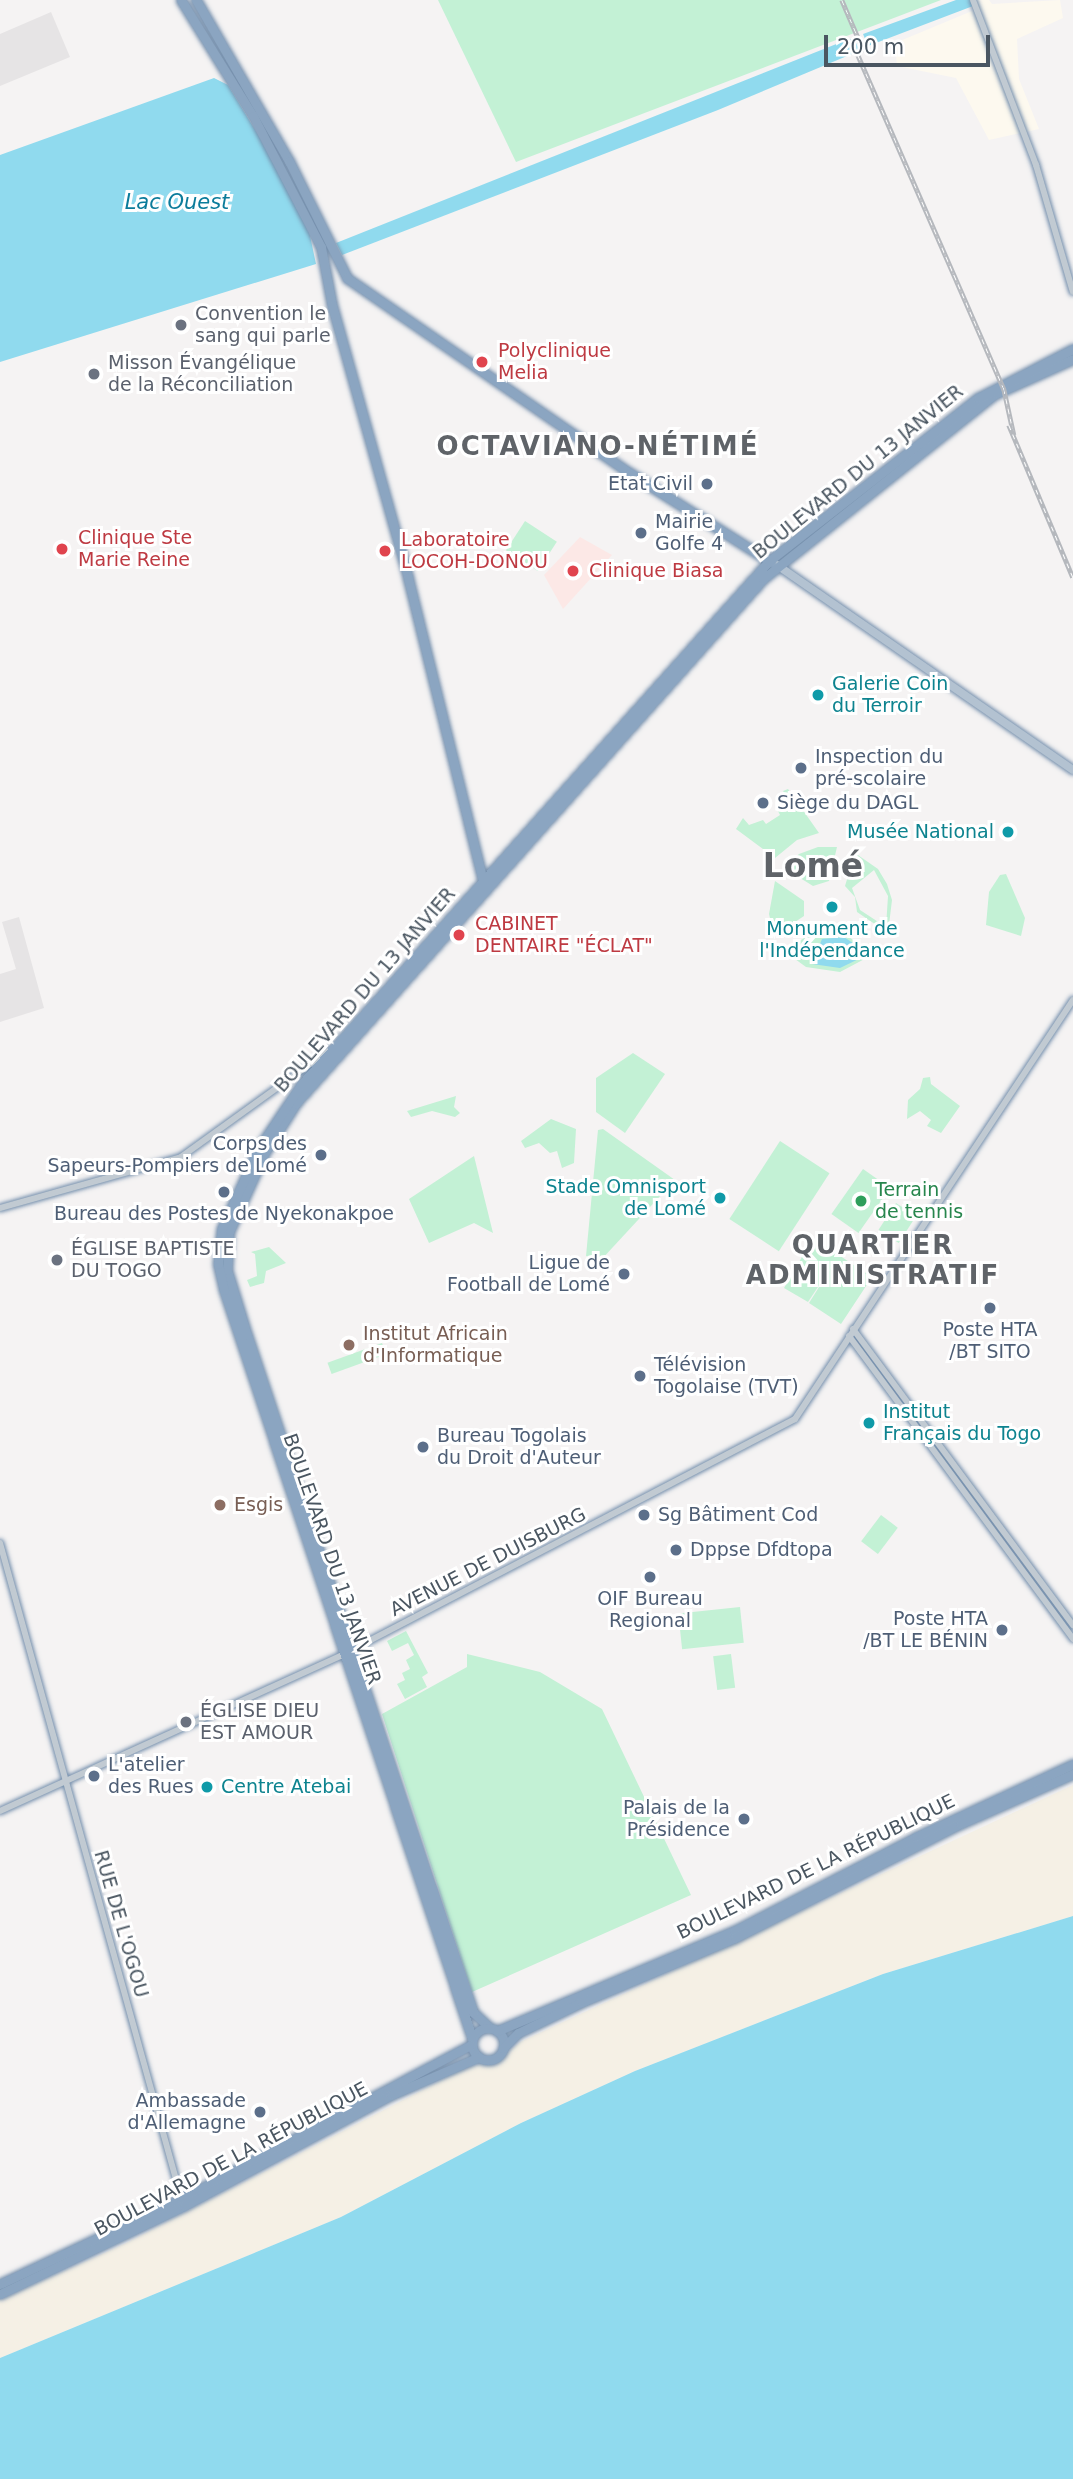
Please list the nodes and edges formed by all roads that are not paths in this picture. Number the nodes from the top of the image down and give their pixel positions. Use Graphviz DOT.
graph roads {
  1 [pos="181,0"];
  2 [pos="196,0"];
  3 [pos="974,0"];
  4 [pos="313,216"];
  5 [pos="325,245"];
  6 [pos="1073,292"];
  7 [pos="1073,349"];
  8 [pos="1073,359"];
  9 [pos="773,563"];
  10 [pos="1073,770"];
  11 [pos="484,886"];
  12 [pos="1073,1000"];
  13 [pos="332,1048"];
  14 [pos="0,1208"];
  15 [pos="851,1333"];
  16 [pos="949,1462"];
  17 [pos="0,1543"];
  18 [pos="1073,1625"];
  19 [pos="1073,1639"];
  20 [pos="349,1651"];
  21 [pos="1073,1764"];
  22 [pos="1073,1774"];
  23 [pos="66,1781"];
  24 [pos="0,1811"];
  25 [pos="493,2029"];
  26 [pos="472,2042"];
  27 [pos="503,2048"];
  28 [pos="479,2057"];
  29 [pos="183,2202"];
  30 [pos="0,2284"];
  31 [pos="0,2294"];
  1 -- 4 [label="highway"];
  2 -- 4 [label="highway"];
  3 -- 6 [label="street"];
  4 -- 5 [label="highway"];
  5 -- 9 [label="highway"];
  5 -- 11 [label="highway"];
  7 -- 9 [label="highway, BOULEVARD DU 13 JANVIER"];
  8 -- 9 [label="highway, BOULEVARD DU 13 JANVIER"];
  9 -- 10 [label="main road"];
  9 -- 11 [label="highway, BOULEVARD DU 13 JANVIER"];
  11 -- 13 [label="highway, BOULEVARD DU 13 JANVIER"];
  11 -- 20 [label="highway, BOULEVARD DU 13 JANVIER"];
  12 -- 15 [label="street"];
  13 -- 14 [label="street"];
  13 -- 20 [label="highway, BOULEVARD DU 13 JANVIER"];
  15 -- 16 [label="street"];
  15 -- 20 [label="street, AVENUE DE DUISBURG"];
  16 -- 18 [label="street"];
  16 -- 19 [label="street"];
  17 -- 23 [label="street, RUE DE L'OGOU"];
  20 -- 23 [label="street, AVENUE DE DUISBURG"];
  20 -- 25 [label="highway, BOULEVARD DU 13 JANVIER"];
  20 -- 26 [label="highway, BOULEVARD DU 13 JANVIER"];
  21 -- 25 [label="highway, BOULEVARD DE LA RÉPUBLIQUE"];
  22 -- 27 [label="highway, BOULEVARD DE LA RÉPUBLIQUE"];
  23 -- 24 [label="street, AVENUE DE DUISBURG"];
  23 -- 29 [label="street, RUE DE L'OGOU"];
  25 -- 26 [label="highway, BOULEVARD DE LA RÉPUBLIQUE"];
  25 -- 27 [label="highway, BOULEVARD DU 13 JANVIER"];
  26 -- 28 [label="highway, BOULEVARD DU 13 JANVIER"];
  26 -- 29 [label="highway, BOULEVARD DE LA RÉPUBLIQUE"];
  27 -- 28 [label="highway, BOULEVARD DE LA RÉPUBLIQUE"];
  28 -- 29 [label="highway, BOULEVARD DE LA RÉPUBLIQUE"];
  29 -- 30 [label="highway, BOULEVARD DE LA RÉPUBLIQUE"];
  29 -- 31 [label="highway, BOULEVARD DE LA RÉPUBLIQUE"];
}
